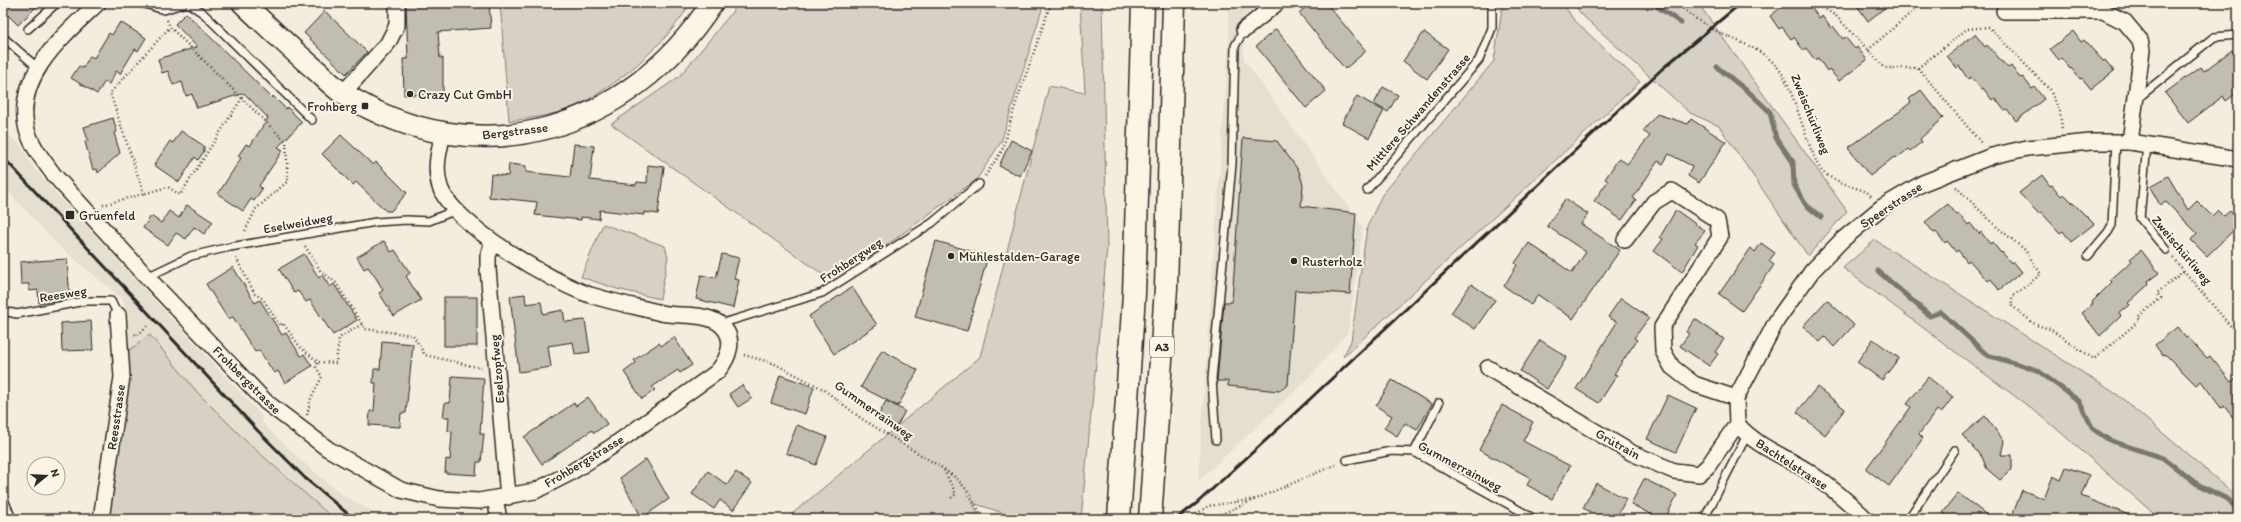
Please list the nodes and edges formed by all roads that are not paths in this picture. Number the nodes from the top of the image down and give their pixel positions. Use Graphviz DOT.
graph roads {
  1 [pos="57,3"];
  2 [pos="98,3"];
  3 [pos="142,3"];
  4 [pos="187,3"];
  5 [pos="243,3"];
  6 [pos="397,3"];
  7 [pos="712,3"];
  8 [pos="1143,3"];
  9 [pos="1174,3"];
  10 [pos="1277,3"];
  11 [pos="1492,3"];
  12 [pos="2004,11"];
  13 [pos="28,29"];
  14 [pos="1244,30"];
  15 [pos="2238,35"];
  16 [pos="3,37"];
  17 [pos="39,69"];
  18 [pos="343,93"];
  19 [pos="2136,100"];
  20 [pos="312,120"];
  21 [pos="443,133"];
  22 [pos="2123,142"];
  23 [pos="2147,145"];
  24 [pos="2238,159"];
  25 [pos="979,184"];
  26 [pos="1367,190"];
  27 [pos="456,210"];
  28 [pos="1625,240"];
  29 [pos="493,242"];
  30 [pos="2166,250"];
  31 [pos="2088,256"];
  32 [pos="147,278"];
  33 [pos="3,311"];
  34 [pos="118,315"];
  35 [pos="720,324"];
  36 [pos="1488,368"];
  37 [pos="1736,398"];
  38 [pos="1438,403"];
  39 [pos="1737,424"];
  40 [pos="1747,435"];
  41 [pos="1216,440"];
  42 [pos="1955,450"];
  43 [pos="1414,452"];
  44 [pos="1347,460"];
  45 [pos="3,497"];
  46 [pos="502,498"];
  47 [pos="12,519"];
  48 [pos="101,519"];
  49 [pos="499,519"];
  50 [pos="1119,519"];
  51 [pos="1150,519"];
  52 [pos="1535,519"];
  53 [pos="1704,519"];
  54 [pos="1866,519"];
  55 [pos="1908,519"];
  1 -- 13 [label="lane"];
  2 -- 17 [label="street, Frohbergstrasse"];
  3 -- 4 [label="lane"];
  4 -- 20 [label="lane"];
  5 -- 18 [label="main road, Bergstrasse"];
  6 -- 18 [label="street"];
  7 -- 21 [label="main road, Bergstrasse"];
  8 -- 50 [label="highway, A3"];
  9 -- 51 [label="highway, A3"];
  10 -- 14 [label="street"];
  11 -- 26 [label="lane, Mittlere Schwandenstrasse"];
  12 -- 19 [label="street"];
  14 -- 41 [label="lane"];
  15 -- 19 [label="lane"];
  16 -- 17 [label="lane"];
  17 -- 32 [label="street, Frohbergstrasse"];
  18 -- 21 [label="main road, Bergstrasse"];
  19 -- 22 [label="street"];
  21 -- 27 [label="street"];
  22 -- 23 [label="street, Speerstrasse"];
  22 -- 31 [label="lane"];
  22 -- 37 [label="street, Speerstrasse"];
  23 -- 24 [label="street, Speerstrasse"];
  23 -- 30 [label="lane, Zweischürliweg"];
  25 -- 35 [label="lane, Frohbergweg"];
  27 -- 29 [label="street"];
  27 -- 32 [label="lane, Eselweidweg"];
  28 -- 37 [label="street"];
  29 -- 35 [label="street"];
  29 -- 46 [label="street, Eselzopfweg"];
  32 -- 46 [label="street, Frohbergstrasse"];
  33 -- 34 [label="lane, Reesweg"];
  34 -- 48 [label="street, Reesstrasse"];
  35 -- 46 [label="street, Frohbergstrasse"];
  36 -- 39 [label="street, Grütrain"];
  37 -- 39 [label="street, Speerstrasse"];
  38 -- 43 [label="lane"];
  39 -- 40 [label="street, Bachtelstrasse"];
  40 -- 53 [label="lane"];
  40 -- 54 [label="street, Bachtelstrasse"];
  42 -- 55 [label="lane"];
  43 -- 44 [label="lane, Gummerrainweg"];
  43 -- 52 [label="lane, Gummerrainweg"];
  45 -- 47 [label="lane"];
  46 -- 49 [label="street, Eselzopfweg"];
}
